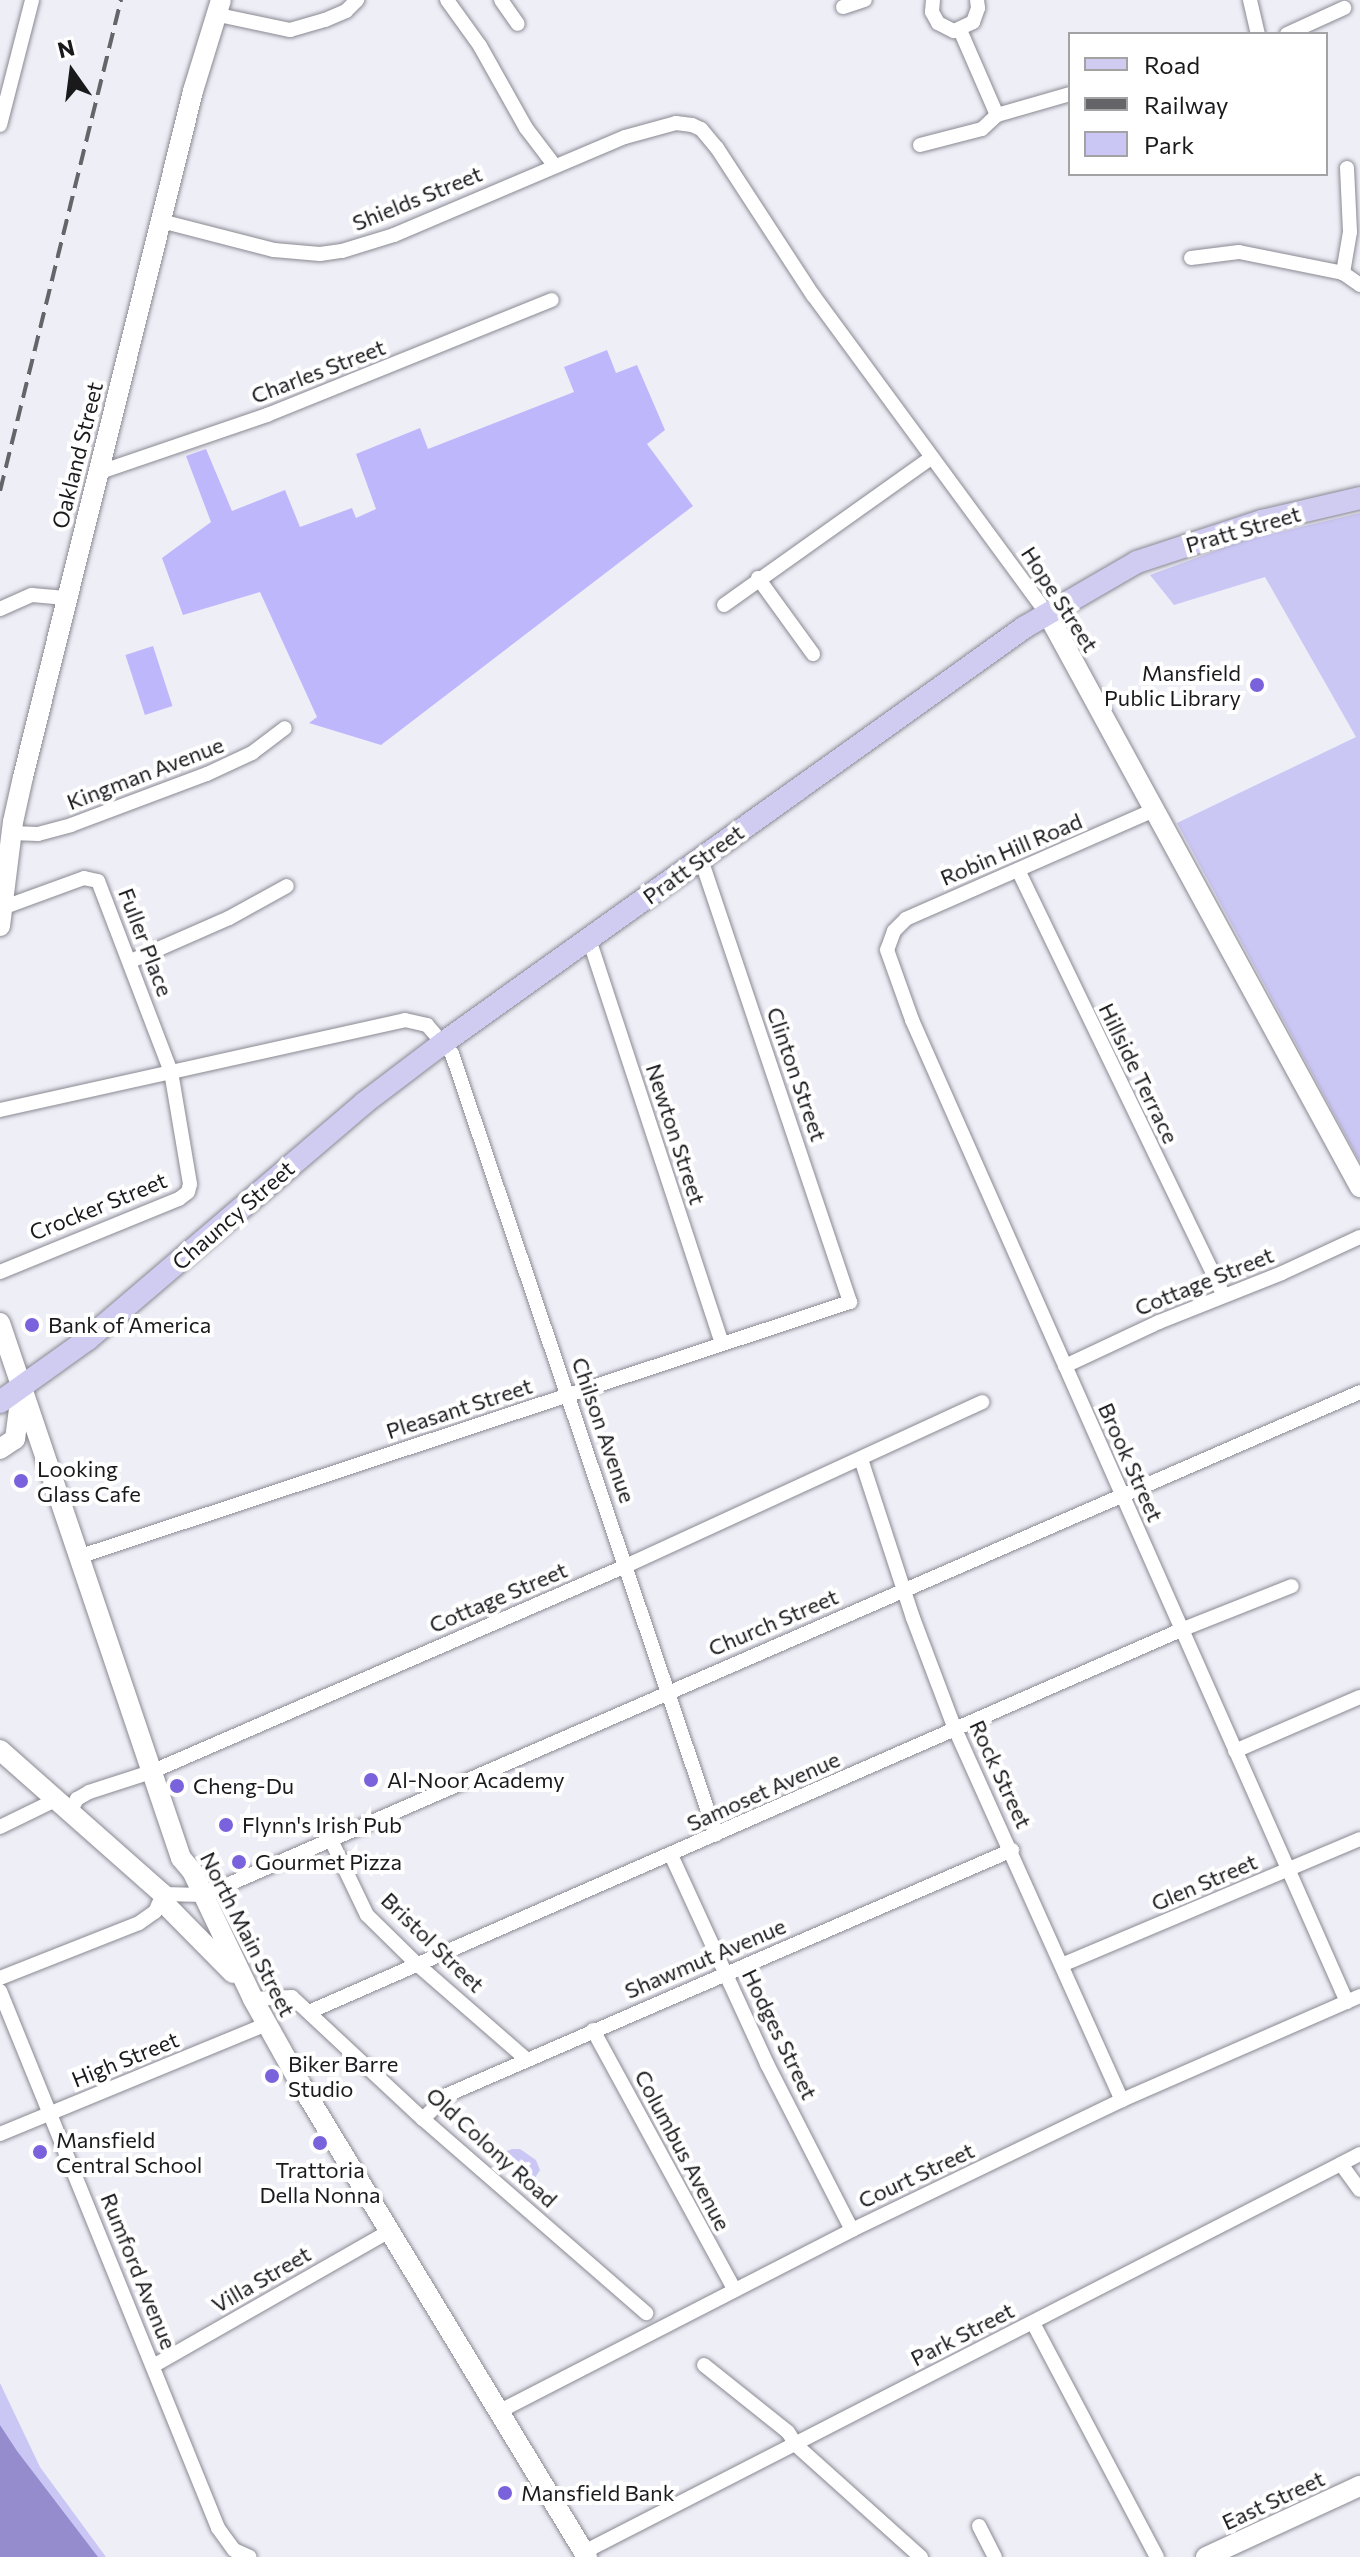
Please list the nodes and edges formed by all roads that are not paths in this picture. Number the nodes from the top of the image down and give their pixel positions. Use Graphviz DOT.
graph roads {
  1 [pos="32,0"];
  2 [pos="357,0"];
  3 [pos="447,0"];
  4 [pos="501,0"];
  5 [pos="865,0"];
  6 [pos="933,0"];
  7 [pos="977,0"];
  8 [pos="1250,0"];
  9 [pos="217,7"];
  10 [pos="843,7"];
  11 [pos="1344,8"];
  12 [pos="518,24"];
  13 [pos="960,30"];
  14 [pos="1258,32"];
  15 [pos="1291,32"];
  16 [pos="1068,95"];
  17 [pos="3,102"];
  18 [pos="997,115"];
  19 [pos="682,123"];
  20 [pos="0,125"];
  21 [pos="920,145"];
  22 [pos="555,166"];
  23 [pos="1347,168"];
  24 [pos="161,221"];
  25 [pos="1191,258"];
  26 [pos="1343,273"];
  27 [pos="1360,285"];
  28 [pos="552,300"];
  29 [pos="932,457"];
  30 [pos="97,473"];
  31 [pos="1360,498"];
  32 [pos="758,578"];
  33 [pos="66,598"];
  34 [pos="724,605"];
  35 [pos="0,609"];
  36 [pos="1047,613"];
  37 [pos="813,654"];
  38 [pos="285,728"];
  39 [pos="1154,810"];
  40 [pos="11,833"];
  41 [pos="701,860"];
  42 [pos="1018,870"];
  43 [pos="287,886"];
  44 [pos="1,917"];
  45 [pos="891,936"];
  46 [pos="589,939"];
  47 [pos="131,961"];
  48 [pos="443,1043"];
  49 [pos="171,1072"];
  50 [pos="0,1110"];
  51 [pos="1360,1187"];
  52 [pos="1360,1237"];
  53 [pos="0,1272"];
  54 [pos="1223,1294"];
  55 [pos="850,1302"];
  56 [pos="0,1323"];
  57 [pos="722,1344"];
  58 [pos="1065,1366"];
  59 [pos="11,1383"];
  60 [pos="1360,1392"];
  61 [pos="569,1395"];
  62 [pos="0,1402"];
  63 [pos="982,1402"];
  64 [pos="6,1446"];
  65 [pos="861,1459"];
  66 [pos="52,1474"];
  67 [pos="1121,1496"];
  68 [pos="81,1556"];
  69 [pos="628,1565"];
  70 [pos="1292,1586"];
  71 [pos="905,1589"];
  72 [pos="1181,1630"];
  73 [pos="668,1692"];
  74 [pos="1360,1697"];
  75 [pos="955,1729"];
  76 [pos="0,1750"];
  77 [pos="1235,1751"];
  78 [pos="151,1772"];
  79 [pos="63,1806"];
  80 [pos="0,1827"];
  81 [pos="716,1835"];
  82 [pos="1360,1839"];
  83 [pos="331,1840"];
  84 [pos="1012,1850"];
  85 [pos="671,1855"];
  86 [pos="181,1858"];
  87 [pos="1288,1870"];
  88 [pos="163,1894"];
  89 [pos="204,1895"];
  90 [pos="1064,1964"];
  91 [pos="418,1965"];
  92 [pos="726,1973"];
  93 [pos="0,1978"];
  94 [pos="0,1991"];
  95 [pos="253,1999"];
  96 [pos="1353,1999"];
  97 [pos="309,2012"];
  98 [pos="267,2024"];
  99 [pos="593,2030"];
  100 [pos="526,2059"];
  101 [pos="1122,2100"];
  102 [pos="51,2113"];
  103 [pos="423,2119"];
  104 [pos="0,2134"];
  105 [pos="1360,2154"];
  106 [pos="1341,2164"];
  107 [pos="1360,2190"];
  108 [pos="391,2230"];
  109 [pos="852,2230"];
  110 [pos="735,2290"];
  111 [pos="646,2313"];
  112 [pos="1033,2323"];
  113 [pos="704,2365"];
  114 [pos="153,2366"];
  115 [pos="500,2411"];
  116 [pos="796,2445"];
  117 [pos="1360,2486"];
  118 [pos="979,2526"];
  119 [pos="586,2554"];
  120 [pos="250,2557"];
  121 [pos="921,2557"];
  122 [pos="995,2557"];
  123 [pos="1157,2557"];
  124 [pos="1206,2557"];
  1 -- 17 [label="street"];
  2 -- 9 [label="street"];
  3 -- 22 [label="street"];
  4 -- 12 [label="street"];
  5 -- 10 [label="street"];
  6 -- 13 [label="street"];
  7 -- 13 [label="street"];
  8 -- 14 [label="street"];
  9 -- 24 [label="main road, Oakland Street"];
  11 -- 15 [label="street"];
  13 -- 18 [label="street"];
  16 -- 18 [label="street"];
  17 -- 20 [label="street"];
  18 -- 21 [label="street"];
  19 -- 22 [label="street, Shields Street"];
  19 -- 29 [label="street, Hope Street"];
  22 -- 24 [label="street, Shields Street"];
  23 -- 26 [label="street"];
  24 -- 30 [label="main road, Oakland Street"];
  25 -- 26 [label="street"];
  26 -- 27 [label="street"];
  28 -- 30 [label="street, Charles Street"];
  29 -- 32 [label="street"];
  29 -- 36 [label="street, Hope Street"];
  30 -- 33 [label="main road, Oakland Street"];
  31 -- 36 [label="main road, Pratt Street"];
  32 -- 34 [label="street"];
  32 -- 37 [label="street"];
  33 -- 35 [label="street"];
  33 -- 40 [label="main road, Oakland Street"];
  36 -- 39 [label="main road, Hope Street"];
  36 -- 41 [label="main road, Pratt Street"];
  38 -- 40 [label="street, Kingman Avenue"];
  39 -- 42 [label="street, Robin Hill Road"];
  39 -- 51 [label="main road, Hope Street"];
  40 -- 44 [label="main road, Oakland Street"];
  41 -- 46 [label="main road, Pratt Street"];
  41 -- 55 [label="street, Clinton Street"];
  42 -- 45 [label="street, Robin Hill Road"];
  42 -- 54 [label="street, Hillside Terrace"];
  43 -- 47 [label="street"];
  44 -- 47 [label="street, Fuller Place"];
  45 -- 58 [label="street, Brook Street"];
  46 -- 48 [label="main road, Pratt Street"];
  46 -- 57 [label="street, Newton Street"];
  47 -- 49 [label="street, Fuller Place"];
  48 -- 49 [label="street"];
  48 -- 59 [label="main road, Chauncy Street"];
  48 -- 61 [label="street, Chilson Avenue"];
  49 -- 50 [label="street"];
  49 -- 53 [label="street, Crocker Street"];
  52 -- 54 [label="street, Cottage Street"];
  54 -- 58 [label="street, Cottage Street"];
  55 -- 57 [label="street, Pleasant Street"];
  56 -- 59 [label="main road, North Main Street"];
  57 -- 61 [label="street, Pleasant Street"];
  58 -- 67 [label="street, Brook Street"];
  59 -- 62 [label="main road, Chauncy Street"];
  59 -- 64 [label="main road"];
  59 -- 66 [label="main road, North Main Street"];
  60 -- 67 [label="street, Church Street"];
  61 -- 68 [label="street, Pleasant Street"];
  61 -- 69 [label="street, Chilson Avenue"];
  63 -- 65 [label="street, Cottage Street"];
  64 -- 66 [label="main road"];
  65 -- 69 [label="street, Cottage Street"];
  65 -- 71 [label="street, Rock Street"];
  66 -- 68 [label="main road, North Main Street"];
  67 -- 71 [label="street, Church Street"];
  67 -- 72 [label="street, Brook Street"];
  68 -- 78 [label="main road, North Main Street"];
  69 -- 73 [label="street, Chilson Avenue"];
  69 -- 78 [label="street, Cottage Street"];
  70 -- 72 [label="street, Samoset Avenue"];
  71 -- 73 [label="street, Church Street"];
  71 -- 75 [label="street, Rock Street"];
  72 -- 75 [label="street, Samoset Avenue"];
  72 -- 77 [label="street, Brook Street"];
  73 -- 81 [label="street, Chilson Avenue"];
  73 -- 83 [label="street, Church Street"];
  74 -- 77 [label="street"];
  75 -- 81 [label="street, Samoset Avenue"];
  75 -- 84 [label="street, Rock Street"];
  76 -- 79 [label="main road"];
  77 -- 87 [label="street, Brook Street"];
  78 -- 79 [label="street, Cottage Street"];
  78 -- 86 [label="main road, North Main Street"];
  79 -- 80 [label="street, Cottage Street"];
  79 -- 88 [label="main road"];
  81 -- 85 [label="street, Samoset Avenue"];
  82 -- 87 [label="street, Glen Street"];
  83 -- 89 [label="street, Church Street"];
  83 -- 91 [label="street, Bristol Street"];
  84 -- 90 [label="street, Rock Street"];
  84 -- 92 [label="street, Shawmut Avenue"];
  85 -- 91 [label="street, Samoset Avenue"];
  85 -- 92 [label="street, Hodges Street"];
  86 -- 88 [label="main road"];
  86 -- 89 [label="main road, North Main Street"];
  87 -- 90 [label="street, Glen Street"];
  87 -- 96 [label="street, Brook Street"];
  88 -- 89 [label="street"];
  88 -- 93 [label="street"];
  88 -- 95 [label="main road"];
  89 -- 95 [label="main road, North Main Street"];
  90 -- 101 [label="street, Rock Street"];
  91 -- 97 [label="street, Samoset Avenue"];
  91 -- 100 [label="street, Bristol Street"];
  92 -- 99 [label="street, Shawmut Avenue"];
  92 -- 109 [label="street, Hodges Street"];
  94 -- 102 [label="street, Rumford Avenue"];
  95 -- 97 [label="street"];
  95 -- 98 [label="main road, North Main Street"];
  96 -- 101 [label="street, Court Street"];
  97 -- 103 [label="street, Old Colony Road"];
  98 -- 102 [label="street, High Street"];
  98 -- 108 [label="main road, North Main Street"];
  99 -- 100 [label="street, Shawmut Avenue"];
  99 -- 110 [label="street, Columbus Avenue"];
  100 -- 103 [label="street, Shawmut Avenue"];
  101 -- 109 [label="street, Court Street"];
  102 -- 104 [label="street, High Street"];
  102 -- 114 [label="street, Rumford Avenue"];
  103 -- 111 [label="street, Old Colony Road"];
  105 -- 106 [label="street, Park Street"];
  106 -- 107 [label="street"];
  106 -- 112 [label="street, Park Street"];
  108 -- 114 [label="street, Villa Street"];
  108 -- 115 [label="main road, North Main Street"];
  109 -- 110 [label="street, Court Street"];
  110 -- 115 [label="street, Court Street"];
  112 -- 116 [label="street, Park Street"];
  112 -- 123 [label="street"];
  113 -- 116 [label="street"];
  114 -- 120 [label="street, Rumford Avenue"];
  115 -- 119 [label="main road, North Main Street"];
  116 -- 119 [label="street, Park Street"];
  116 -- 121 [label="street"];
  117 -- 124 [label="main road, East Street"];
  118 -- 122 [label="street"];
}
